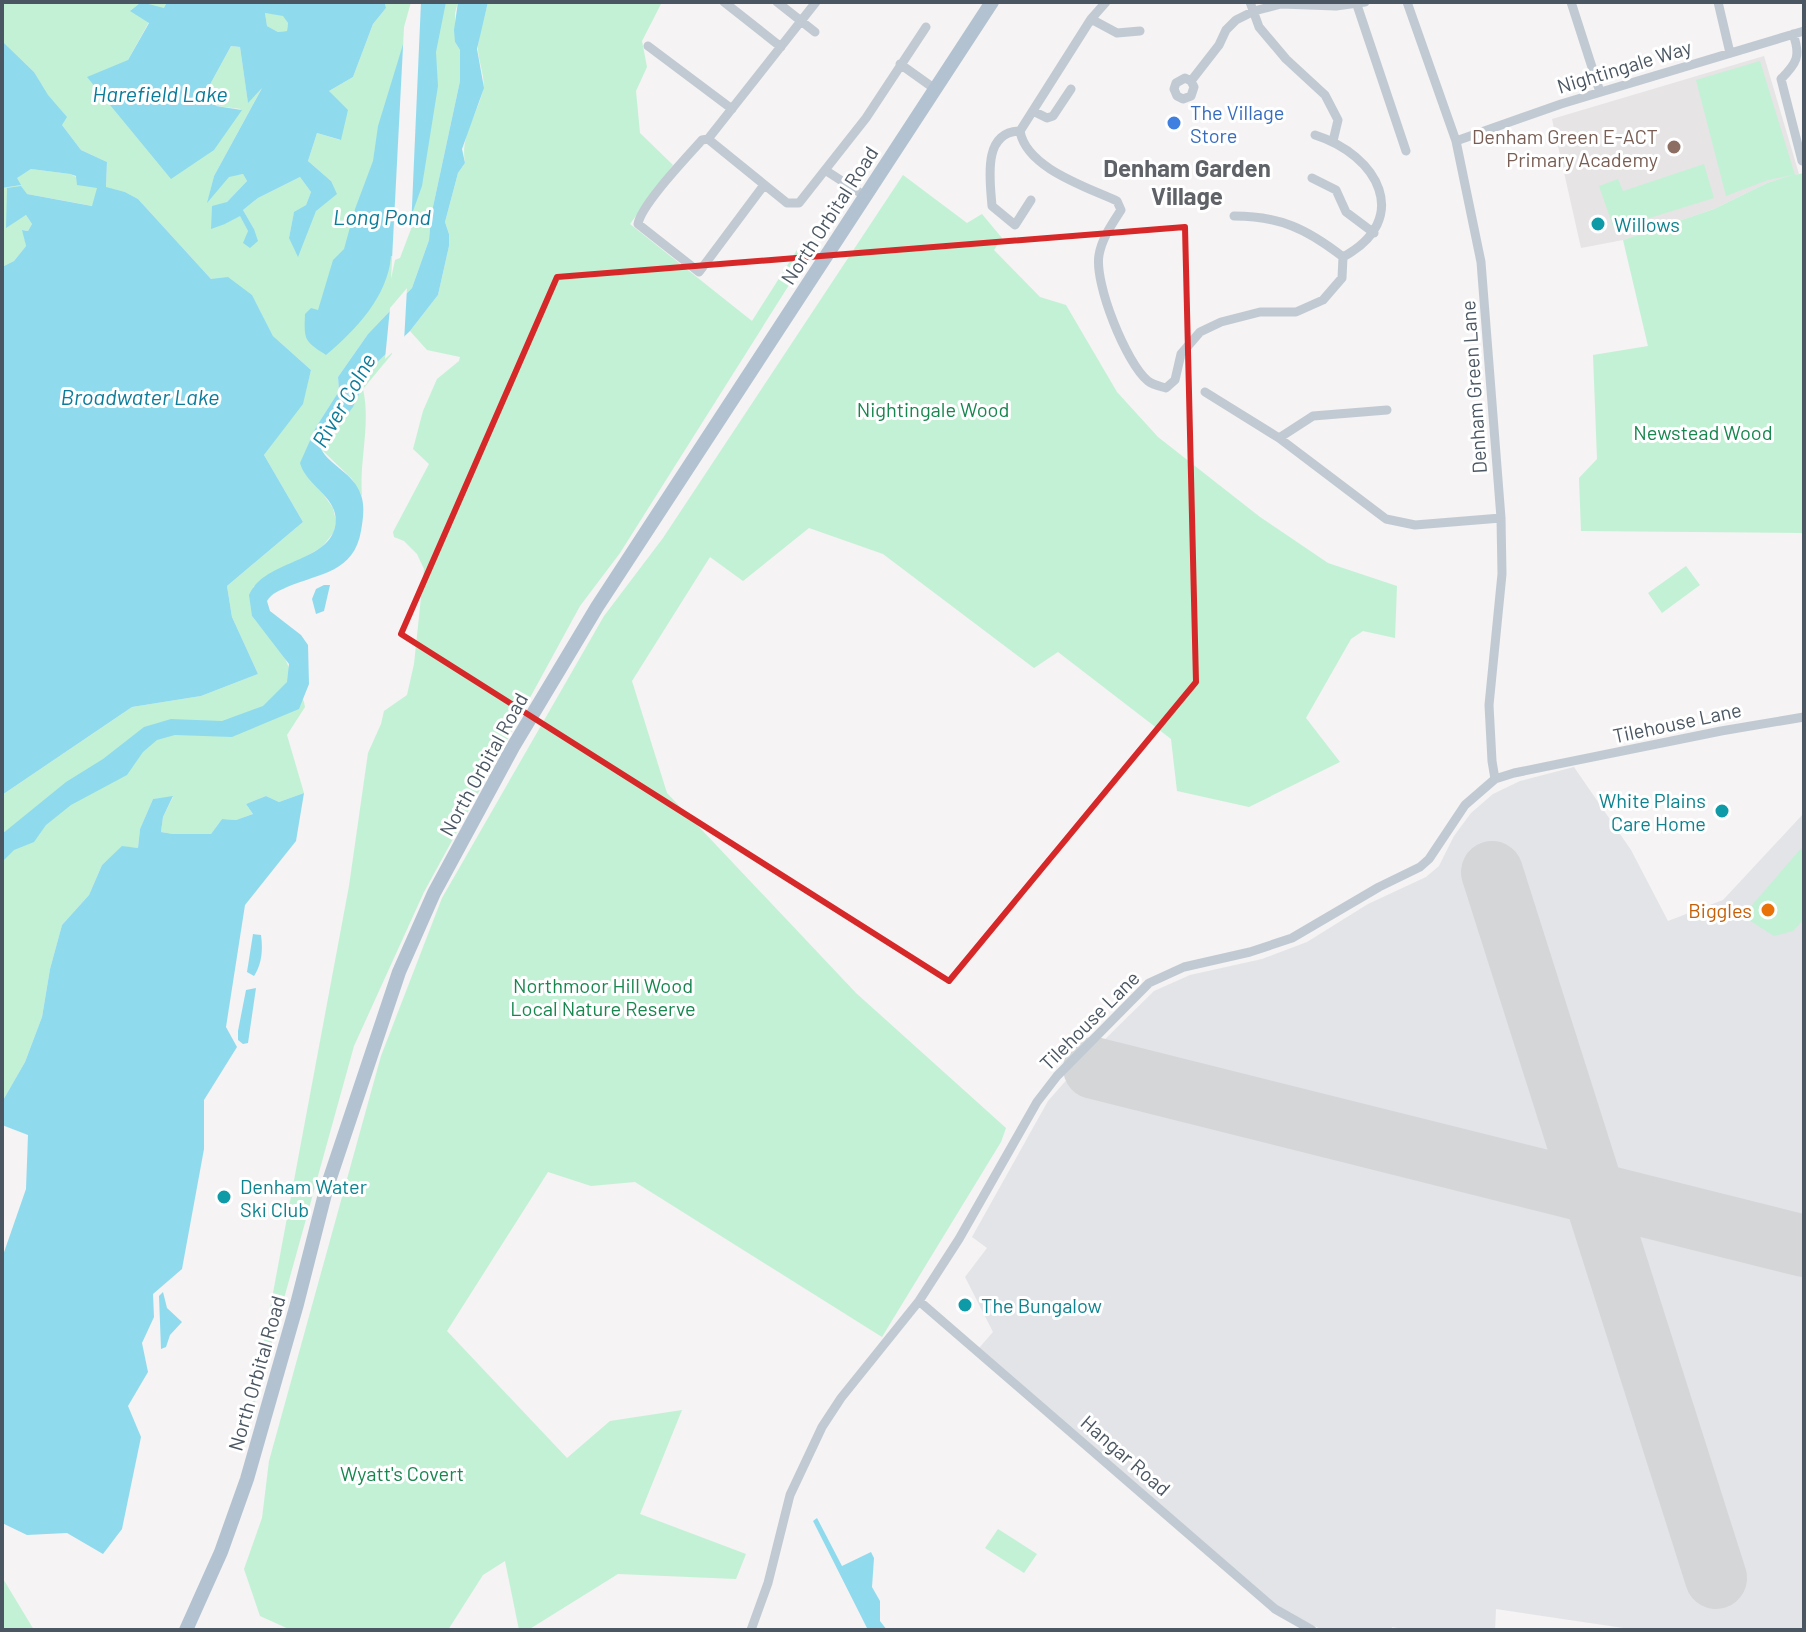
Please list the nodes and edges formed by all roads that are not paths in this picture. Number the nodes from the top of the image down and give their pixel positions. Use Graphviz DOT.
graph roads {
  1 [pos="724,2"];
  2 [pos="777,2"];
  3 [pos="816,2"];
  4 [pos="992,2"];
  5 [pos="1106,2"];
  6 [pos="1407,2"];
  7 [pos="1571,2"];
  8 [pos="1718,2"];
  9 [pos="1361,4"];
  10 [pos="1252,6"];
  11 [pos="1091,19"];
  12 [pos="801,21"];
  13 [pos="926,27"];
  14 [pos="1140,31"];
  15 [pos="1804,31"];
  16 [pos="815,32"];
  17 [pos="1793,34"];
  18 [pos="648,46"];
  19 [pos="781,47"];
  20 [pos="1730,53"];
  21 [pos="900,64"];
  22 [pos="1191,81"];
  23 [pos="935,89"];
  24 [pos="1071,89"];
  25 [pos="1600,92"];
  26 [pos="732,109"];
  27 [pos="1033,111"];
  28 [pos="1020,131"];
  29 [pos="1315,135"];
  30 [pos="708,139"];
  31 [pos="1333,141"];
  32 [pos="1456,141"];
  33 [pos="1406,151"];
  34 [pos="1802,161"];
  35 [pos="825,170"];
  36 [pos="1312,178"];
  37 [pos="764,185"];
  38 [pos="865,196"];
  39 [pos="1031,200"];
  40 [pos="1234,216"];
  41 [pos="1374,233"];
  42 [pos="1343,257"];
  43 [pos="1205,392"];
  44 [pos="1387,410"];
  45 [pos="1279,438"];
  46 [pos="1501,518"];
  47 [pos="1804,717"];
  48 [pos="1495,779"];
  49 [pos="919,1301"];
  50 [pos="186,1630"];
  51 [pos="751,1630"];
  52 [pos="1312,1630"];
  1 -- 19 [label="street"];
  2 -- 12 [label="street"];
  3 -- 12 [label="street"];
  4 -- 23 [label="main road, North Orbital Road"];
  5 -- 11 [label="street"];
  6 -- 32 [label="street, Denham Green Lane"];
  7 -- 25 [label="street"];
  8 -- 20 [label="street"];
  9 -- 10 [label="street"];
  9 -- 33 [label="street"];
  10 -- 22 [label="street"];
  10 -- 31 [label="street"];
  11 -- 14 [label="street"];
  11 -- 27 [label="street"];
  12 -- 16 [label="street"];
  12 -- 19 [label="street"];
  13 -- 21 [label="street"];
  15 -- 17 [label="street, Nightingale Way"];
  17 -- 20 [label="street, Nightingale Way"];
  17 -- 34 [label="street"];
  18 -- 26 [label="street"];
  19 -- 26 [label="street"];
  20 -- 25 [label="street, Nightingale Way"];
  21 -- 23 [label="street"];
  21 -- 35 [label="street"];
  23 -- 38 [label="main road, North Orbital Road"];
  24 -- 27 [label="street"];
  25 -- 32 [label="street, Nightingale Way"];
  26 -- 30 [label="street"];
  27 -- 28 [label="street"];
  28 -- 39 [label="street"];
  28 -- 42 [label="street"];
  29 -- 31 [label="street"];
  30 -- 37 [label="street"];
  30 -- 37 [label="street"];
  31 -- 41 [label="street"];
  32 -- 46 [label="street, Denham Green Lane"];
  35 -- 37 [label="street"];
  35 -- 38 [label="street"];
  36 -- 41 [label="street"];
  38 -- 50 [label="main road, North Orbital Road"];
  40 -- 42 [label="street"];
  41 -- 42 [label="street"];
  43 -- 45 [label="street"];
  44 -- 45 [label="street"];
  45 -- 46 [label="street"];
  46 -- 48 [label="street, Denham Green Lane"];
  47 -- 48 [label="street, Tilehouse Lane"];
  48 -- 49 [label="street, Tilehouse Lane"];
  49 -- 51 [label="street, Tilehouse Lane"];
  49 -- 52 [label="street, Hangar Road"];
}
